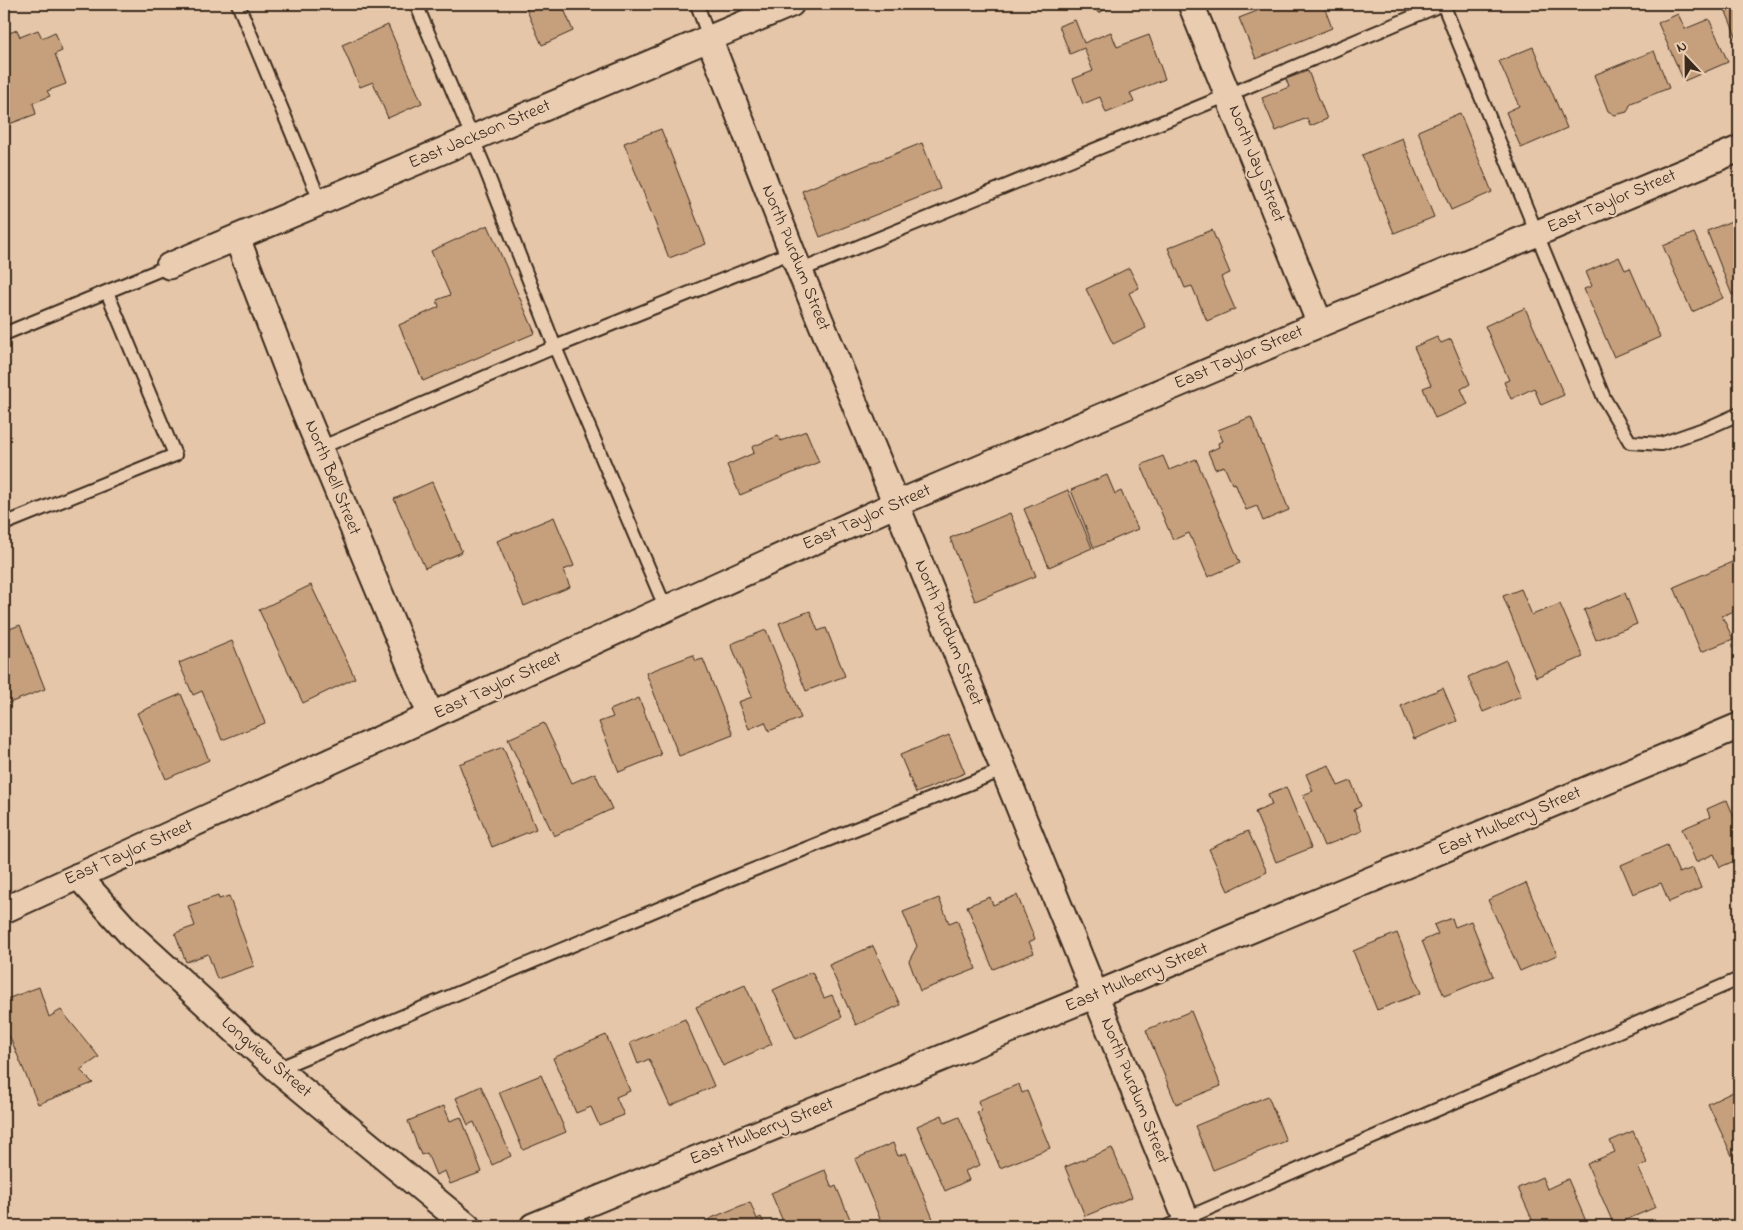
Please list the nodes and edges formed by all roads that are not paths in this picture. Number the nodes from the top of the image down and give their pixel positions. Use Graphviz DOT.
graph roads {
  1 [pos="238,4"];
  2 [pos="416,4"];
  3 [pos="697,4"];
  4 [pos="791,4"];
  5 [pos="1191,4"];
  6 [pos="1443,4"];
  7 [pos="709,38"];
  8 [pos="1228,95"];
  9 [pos="472,139"];
  10 [pos="1739,149"];
  11 [pos="321,203"];
  12 [pos="1537,234"];
  13 [pos="237,238"];
  14 [pos="796,261"];
  15 [pos="169,266"];
  16 [pos="107,292"];
  17 [pos="1320,324"];
  18 [pos="4,334"];
  19 [pos="556,347"];
  20 [pos="1739,414"];
  21 [pos="320,448"];
  22 [pos="896,504"];
  23 [pos="4,524"];
  24 [pos="666,609"];
  25 [pos="431,716"];
  26 [pos="1739,726"];
  27 [pos="1003,770"];
  28 [pos="78,876"];
  29 [pos="4,910"];
  30 [pos="1739,979"];
  31 [pos="1095,995"];
  32 [pos="277,1069"];
  33 [pos="1181,1224"];
  34 [pos="467,1226"];
  35 [pos="533,1226"];
  1 -- 11 [label="lane"];
  2 -- 9 [label="lane"];
  3 -- 7 [label="lane"];
  4 -- 7 [label="street, East Jackson Street"];
  5 -- 8 [label="street, North Jay Street"];
  6 -- 8 [label="lane"];
  6 -- 12 [label="lane"];
  7 -- 9 [label="street, East Jackson Street"];
  7 -- 14 [label="street, North Purdum Street"];
  8 -- 14 [label="lane"];
  8 -- 17 [label="street, North Jay Street"];
  9 -- 11 [label="street, East Jackson Street"];
  9 -- 19 [label="lane"];
  10 -- 12 [label="street, East Taylor Street"];
  11 -- 13 [label="street, East Jackson Street"];
  12 -- 17 [label="street, East Taylor Street"];
  12 -- 20 [label="lane"];
  13 -- 15 [label="street, East Jackson Street"];
  13 -- 21 [label="street, North Bell Street"];
  14 -- 19 [label="lane"];
  14 -- 22 [label="street, North Purdum Street"];
  15 -- 16 [label="lane"];
  16 -- 18 [label="lane"];
  16 -- 23 [label="lane"];
  17 -- 22 [label="street, East Taylor Street"];
  19 -- 21 [label="lane"];
  19 -- 24 [label="lane"];
  21 -- 25 [label="street, North Bell Street"];
  22 -- 24 [label="street, East Taylor Street"];
  22 -- 27 [label="street, North Purdum Street"];
  24 -- 25 [label="street, East Taylor Street"];
  25 -- 28 [label="street, East Taylor Street"];
  26 -- 31 [label="street, East Mulberry Street"];
  27 -- 31 [label="street, North Purdum Street"];
  27 -- 32 [label="lane"];
  28 -- 29 [label="street, East Taylor Street"];
  28 -- 32 [label="street, Longview Street"];
  30 -- 33 [label="lane"];
  31 -- 33 [label="street, North Purdum Street"];
  31 -- 35 [label="street, East Mulberry Street"];
  32 -- 34 [label="street, Longview Street"];
}
